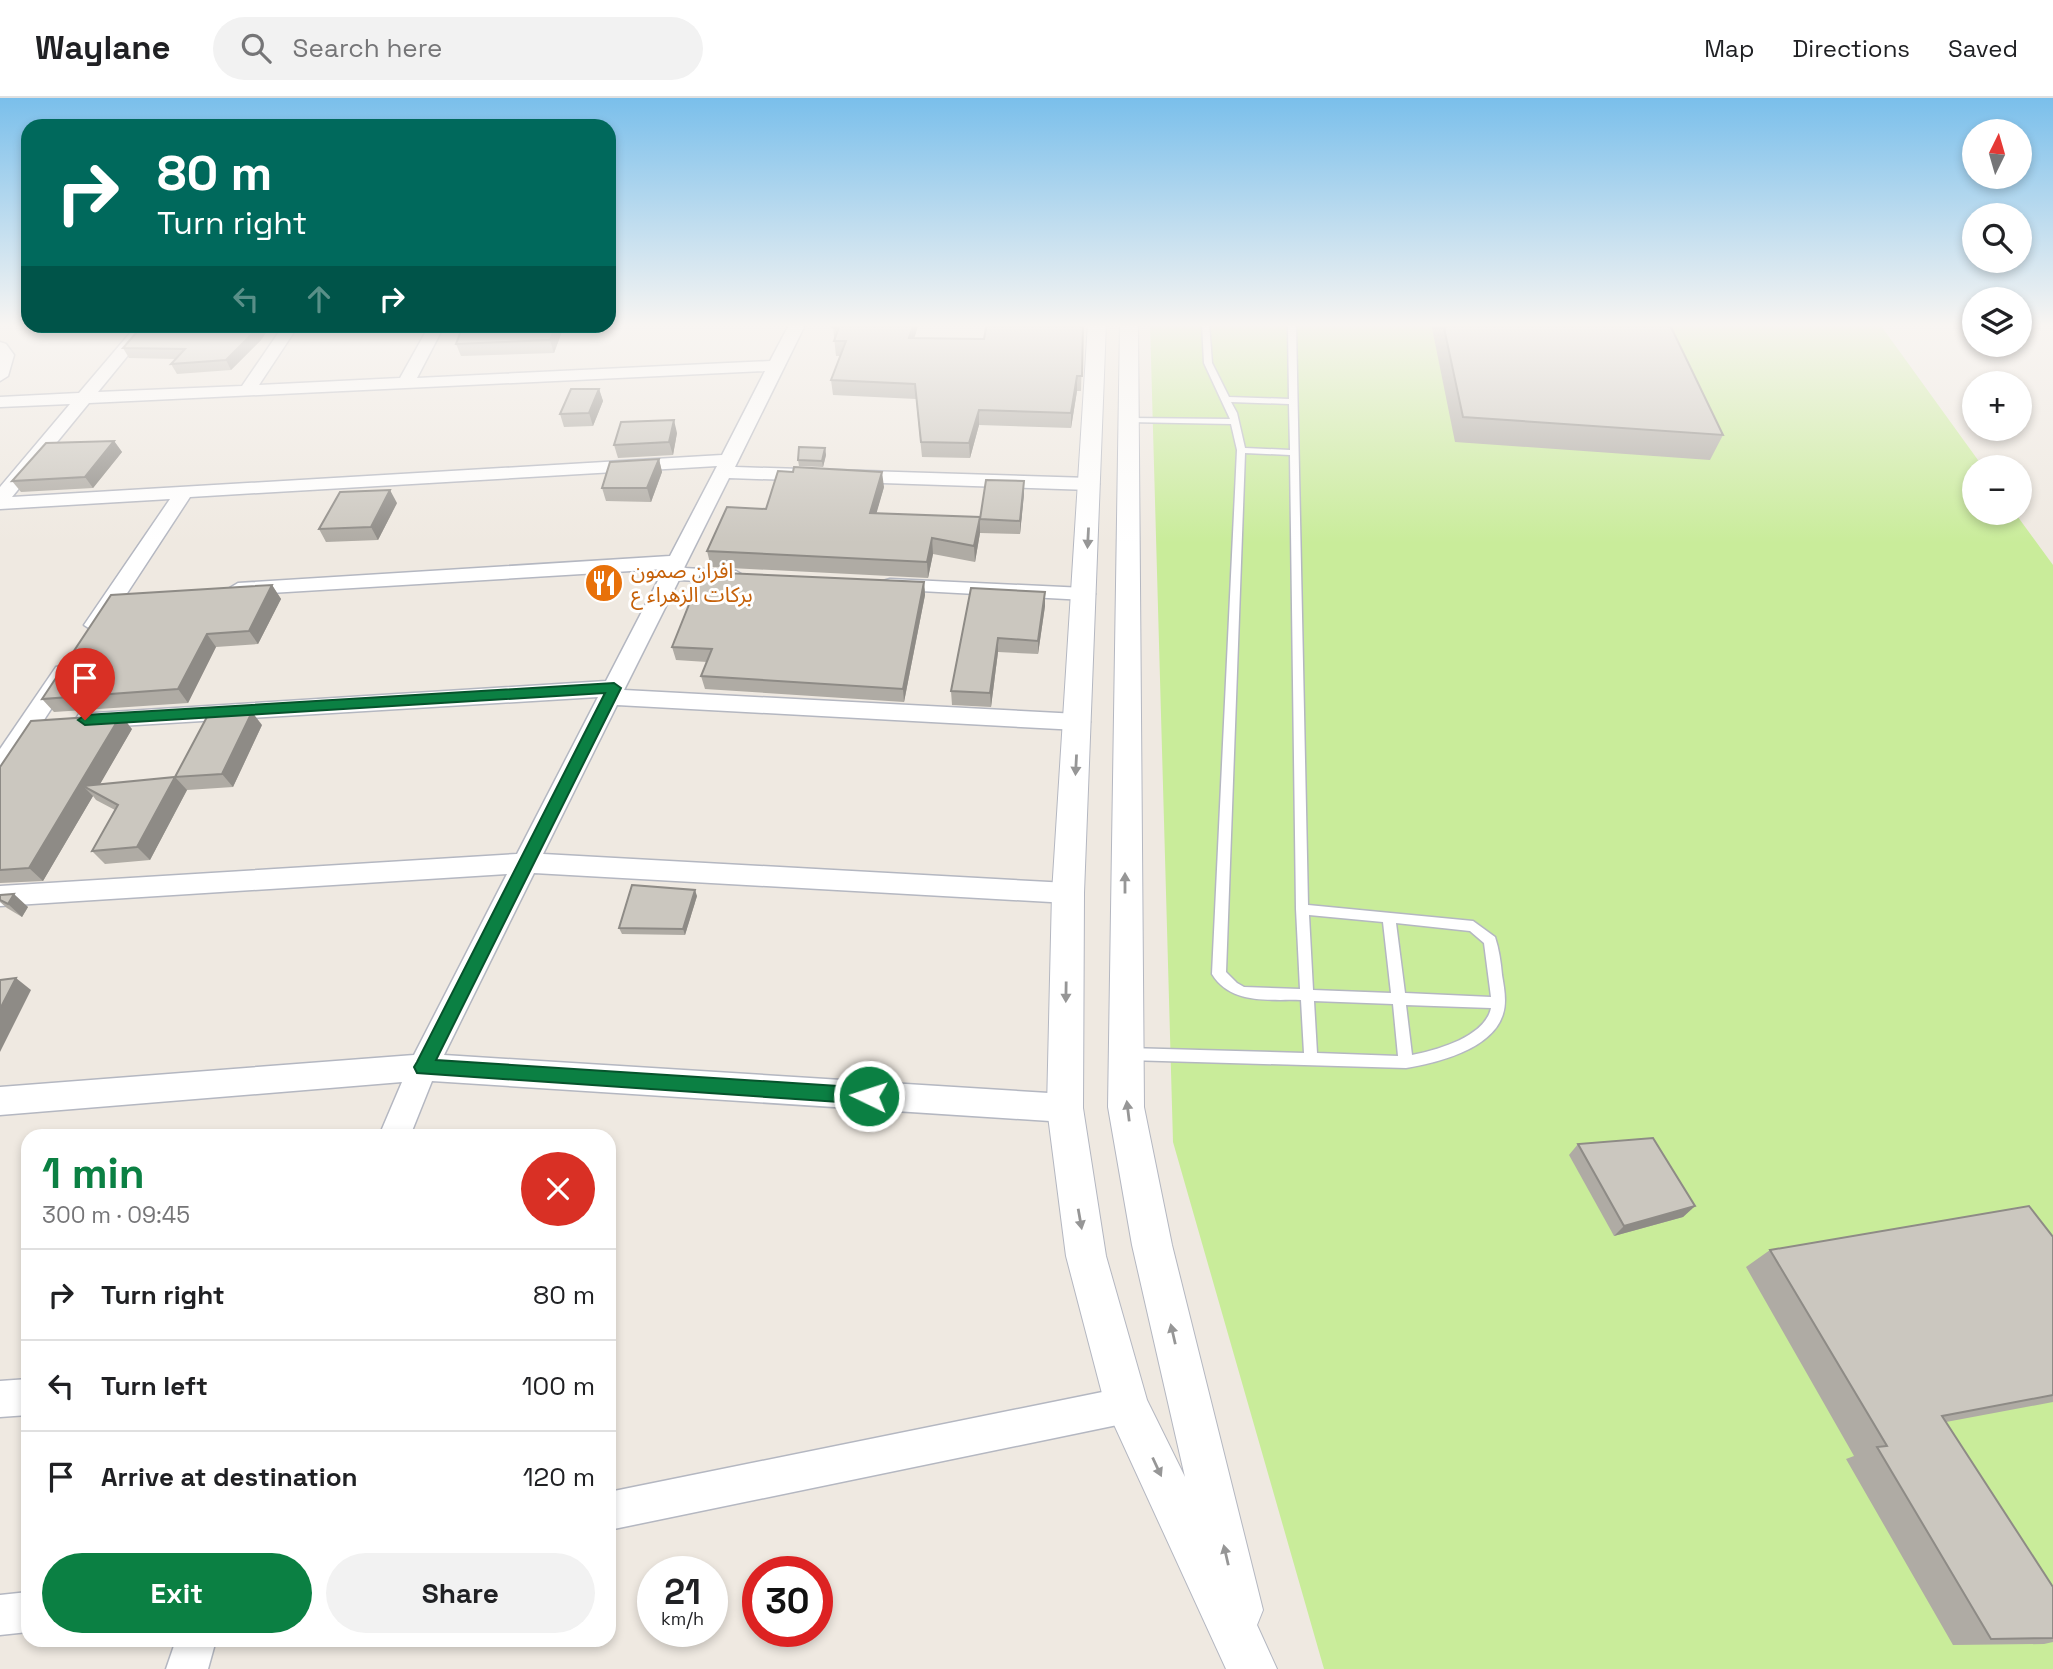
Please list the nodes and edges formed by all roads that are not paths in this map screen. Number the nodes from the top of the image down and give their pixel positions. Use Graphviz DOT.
graph roads {
  1 [pos="123,396"];
  2 [pos="761,396"];
  3 [pos="1094,396"];
  4 [pos="1128,396"];
  5 [pos="1225,396"];
  6 [pos="1293,396"];
  7 [pos="84,398"];
  8 [pos="1226,399"];
  9 [pos="0,402"];
  10 [pos="1293,402"];
  11 [pos="1128,420"];
  12 [pos="1236,422"];
  13 [pos="1241,450"];
  14 [pos="1293,453"];
  15 [pos="726,466"];
  16 [pos="1090,484"];
  17 [pos="184,492"];
  18 [pos="0,501"];
  19 [pos="675,568"];
  20 [pos="754,578"];
  21 [pos="864,584"];
  22 [pos="224,590"];
  23 [pos="1085,594"];
  24 [pos="141,596"];
  25 [pos="114,597"];
  26 [pos="612,692"];
  27 [pos="1078,722"];
  28 [pos="29,724"];
  29 [pos="0,768"];
  30 [pos="526,863"];
  31 [pos="1068,893"];
  32 [pos="0,896"];
  33 [pos="1302,909"];
  34 [pos="1389,917"];
  35 [pos="1307,995"];
  36 [pos="1398,999"];
  37 [pos="1498,1003"];
  38 [pos="1125,1054"];
  39 [pos="1311,1060"];
  40 [pos="1406,1062"];
  41 [pos="423,1067"];
  42 [pos="0,1101"];
  43 [pos="1065,1108"];
  44 [pos="397,1129"];
  45 [pos="21,1398"];
  46 [pos="0,1399"];
  47 [pos="1127,1405"];
  48 [pos="616,1510"];
  49 [pos="21,1613"];
  50 [pos="0,1615"];
  51 [pos="194,1647"];
  52 [pos="187,1669"];
  53 [pos="1253,1669"];
  1 -- 7 [label="street"];
  2 -- 15 [label="street"];
  3 -- 16 [label="street"];
  4 -- 11 [label="street"];
  5 -- 8 [label="lane"];
  6 -- 10 [label="lane"];
  7 -- 9 [label="street"];
  7 -- 18 [label="street"];
  8 -- 10 [label="lane"];
  8 -- 12 [label="lane"];
  10 -- 14 [label="lane"];
  11 -- 12 [label="lane"];
  38 -- 11 [label="street, one-way"];
  12 -- 13 [label="lane"];
  13 -- 14 [label="lane"];
  13 -- 35 [label="lane"];
  14 -- 33 [label="lane"];
  15 -- 16 [label="street"];
  15 -- 17 [label="street"];
  15 -- 19 [label="street"];
  16 -- 23 [label="street, one-way"];
  17 -- 18 [label="street"];
  17 -- 25 [label="street"];
  19 -- 20 [label="street"];
  19 -- 22 [label="street"];
  19 -- 26 [label="street"];
  21 -- 23 [label="street"];
  23 -- 27 [label="street"];
  24 -- 25 [label="street"];
  25 -- 28 [label="street"];
  26 -- 27 [label="street"];
  26 -- 28 [label="street"];
  26 -- 30 [label="street"];
  27 -- 31 [label="street, one-way"];
  28 -- 29 [label="street"];
  30 -- 31 [label="street"];
  30 -- 32 [label="street"];
  30 -- 41 [label="street"];
  31 -- 43 [label="street, one-way"];
  33 -- 34 [label="lane"];
  33 -- 35 [label="lane"];
  34 -- 36 [label="lane"];
  34 -- 37 [label="lane"];
  35 -- 36 [label="lane"];
  35 -- 39 [label="lane"];
  36 -- 37 [label="lane"];
  36 -- 40 [label="lane"];
  37 -- 40 [label="lane"];
  38 -- 39 [label="lane"];
  53 -- 38 [label="street, one-way"];
  39 -- 40 [label="lane"];
  41 -- 42 [label="street"];
  41 -- 43 [label="street"];
  41 -- 44 [label="street"];
  43 -- 47 [label="street, one-way"];
  45 -- 46 [label="street"];
  47 -- 48 [label="street"];
  47 -- 53 [label="street, one-way"];
  49 -- 50 [label="street"];
  51 -- 52 [label="street"];
}
